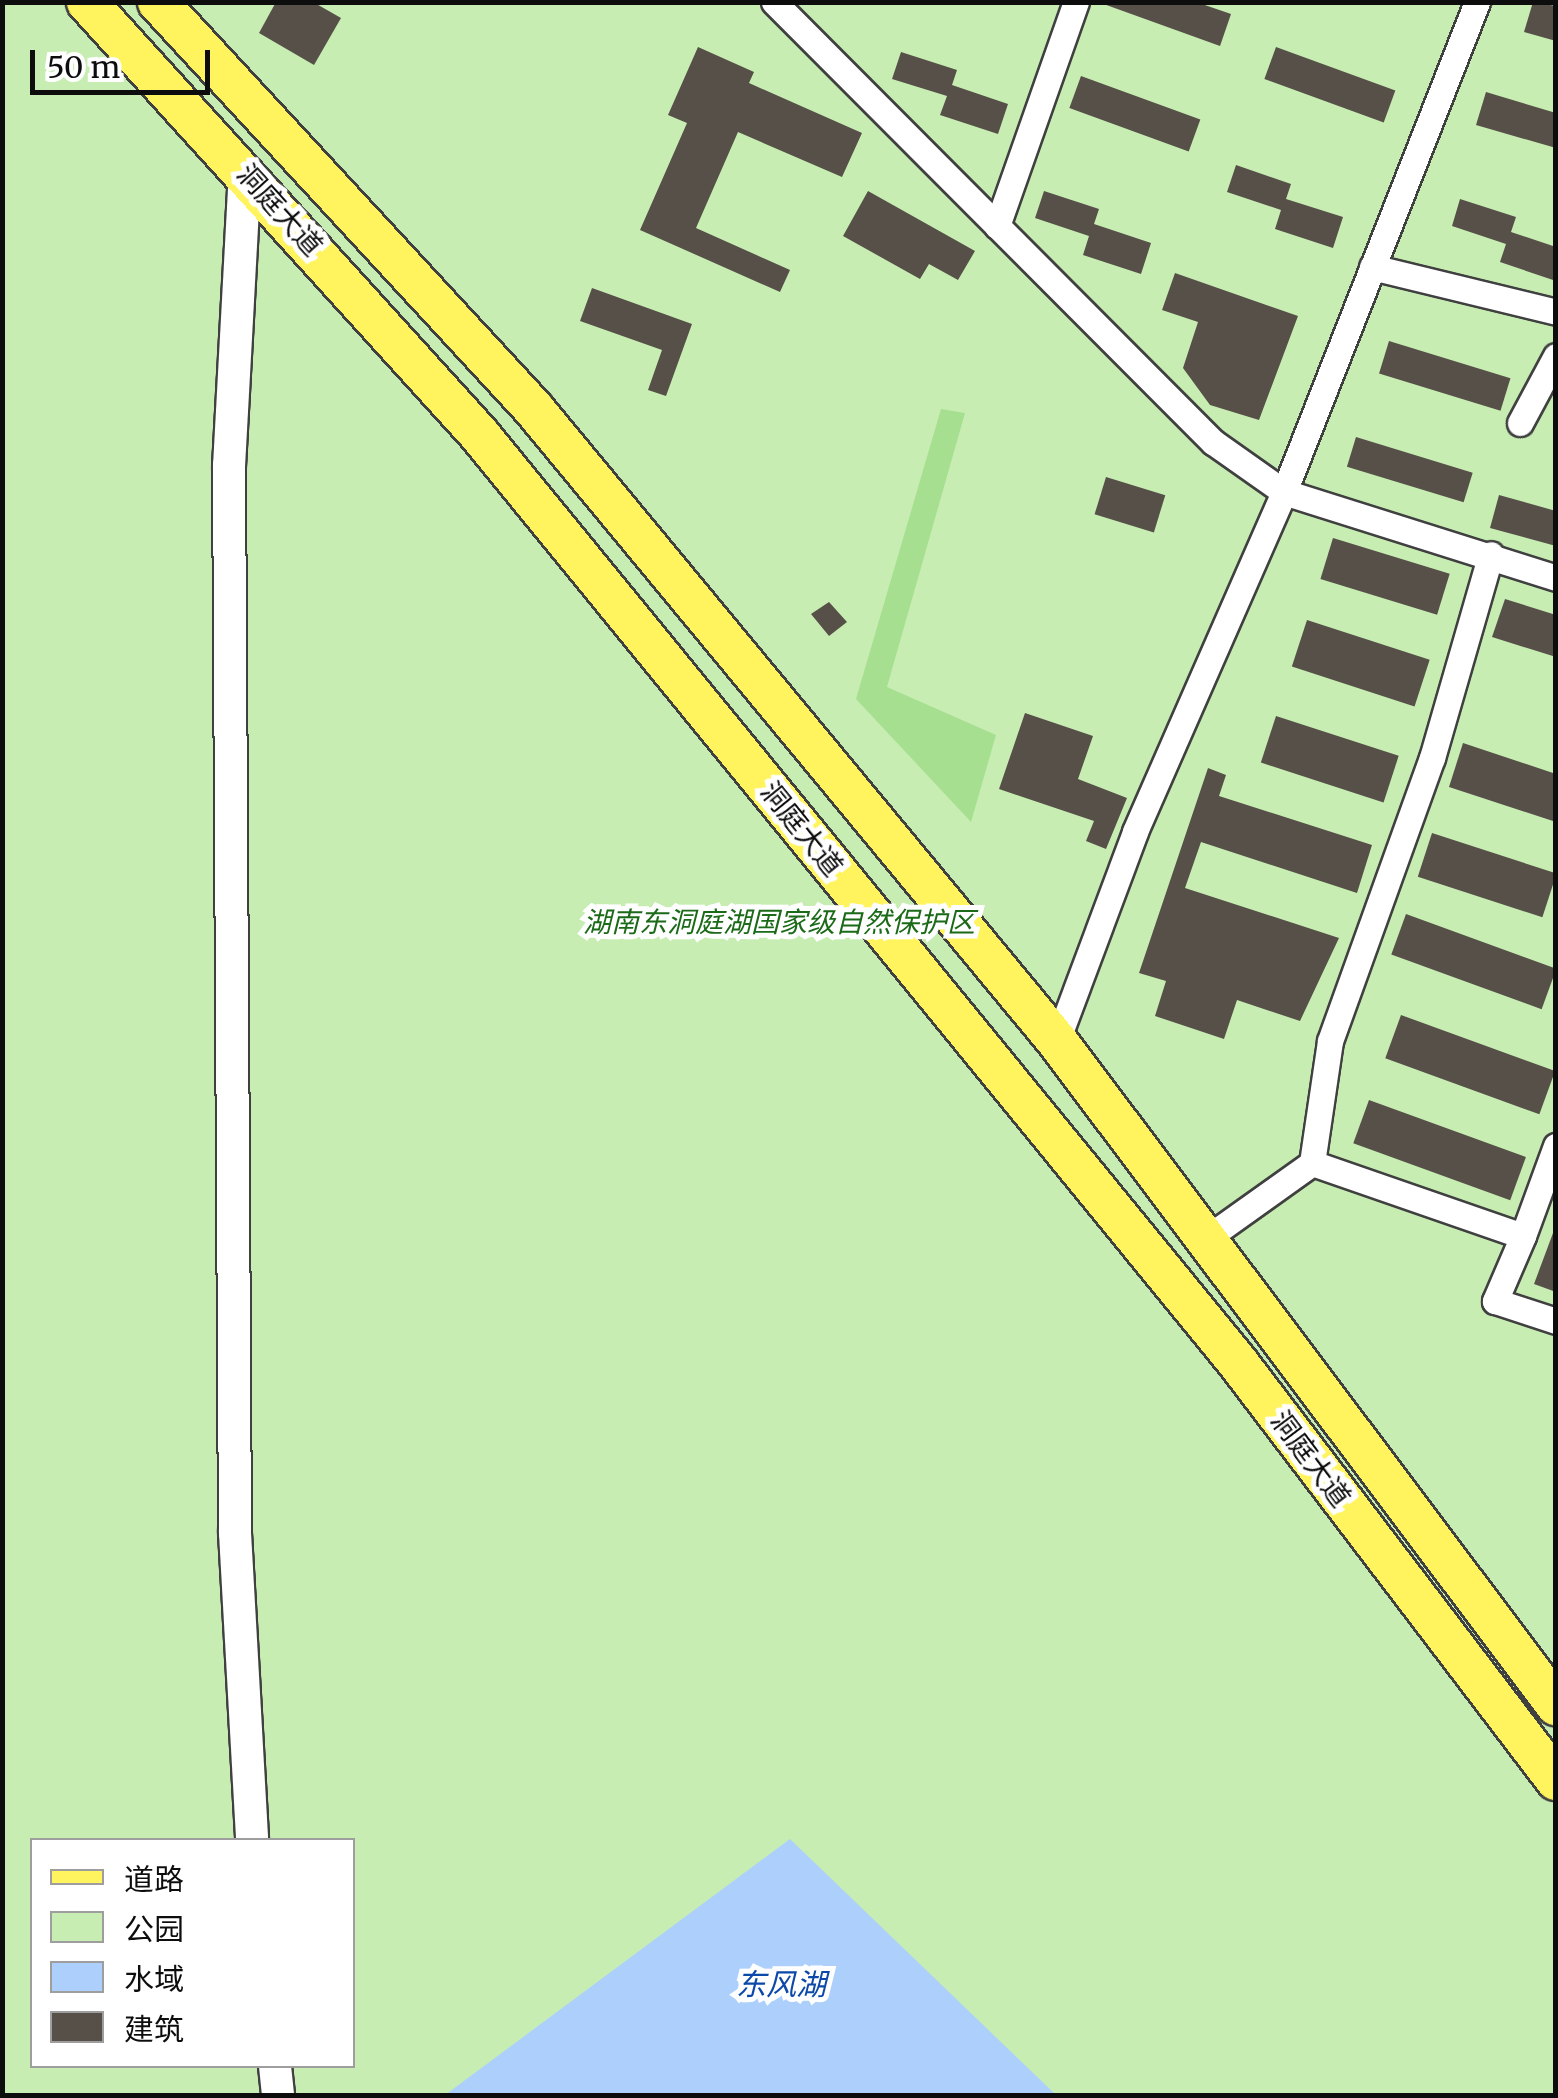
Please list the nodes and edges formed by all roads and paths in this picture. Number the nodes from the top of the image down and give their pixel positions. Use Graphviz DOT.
graph roads {
  1 [pos="87,2"];
  2 [pos="158,2"];
  3 [pos="774,2"];
  4 [pos="1076,2"];
  5 [pos="1477,2"];
  6 [pos="245,170"];
  7 [pos="997,226"];
  8 [pos="1372,266"];
  9 [pos="1556,312"];
  10 [pos="1556,356"];
  11 [pos="1520,423"];
  12 [pos="1284,492"];
  13 [pos="1491,554"];
  14 [pos="1556,578"];
  15 [pos="1057,1041"];
  16 [pos="1556,1146"];
  17 [pos="1312,1163"];
  18 [pos="1523,1236"];
  19 [pos="1200,1242"];
  20 [pos="1556,1321"];
  21 [pos="1556,1705"];
  22 [pos="1556,1780"];
  23 [pos="252,1838"];
  24 [pos="275,2068"];
  25 [pos="278,2096"];
  1 -- 6 [label="main road, 洞庭大道"];
  2 -- 15 [label="main road, 洞庭大道"];
  3 -- 7 [label="street"];
  4 -- 7 [label="street"];
  5 -- 8 [label="street"];
  6 -- 22 [label="main road, 洞庭大道"];
  6 -- 23 [label="street"];
  7 -- 12 [label="street"];
  8 -- 9 [label="street"];
  8 -- 12 [label="street"];
  10 -- 11 [label="street"];
  12 -- 13 [label="street"];
  12 -- 15 [label="street"];
  13 -- 14 [label="street"];
  13 -- 17 [label="street"];
  15 -- 19 [label="main road, 洞庭大道"];
  16 -- 18 [label="street"];
  17 -- 18 [label="street"];
  17 -- 19 [label="street"];
  18 -- 20 [label="street"];
  19 -- 21 [label="main road, 洞庭大道"];
  24 -- 25 [label="street"];
}
